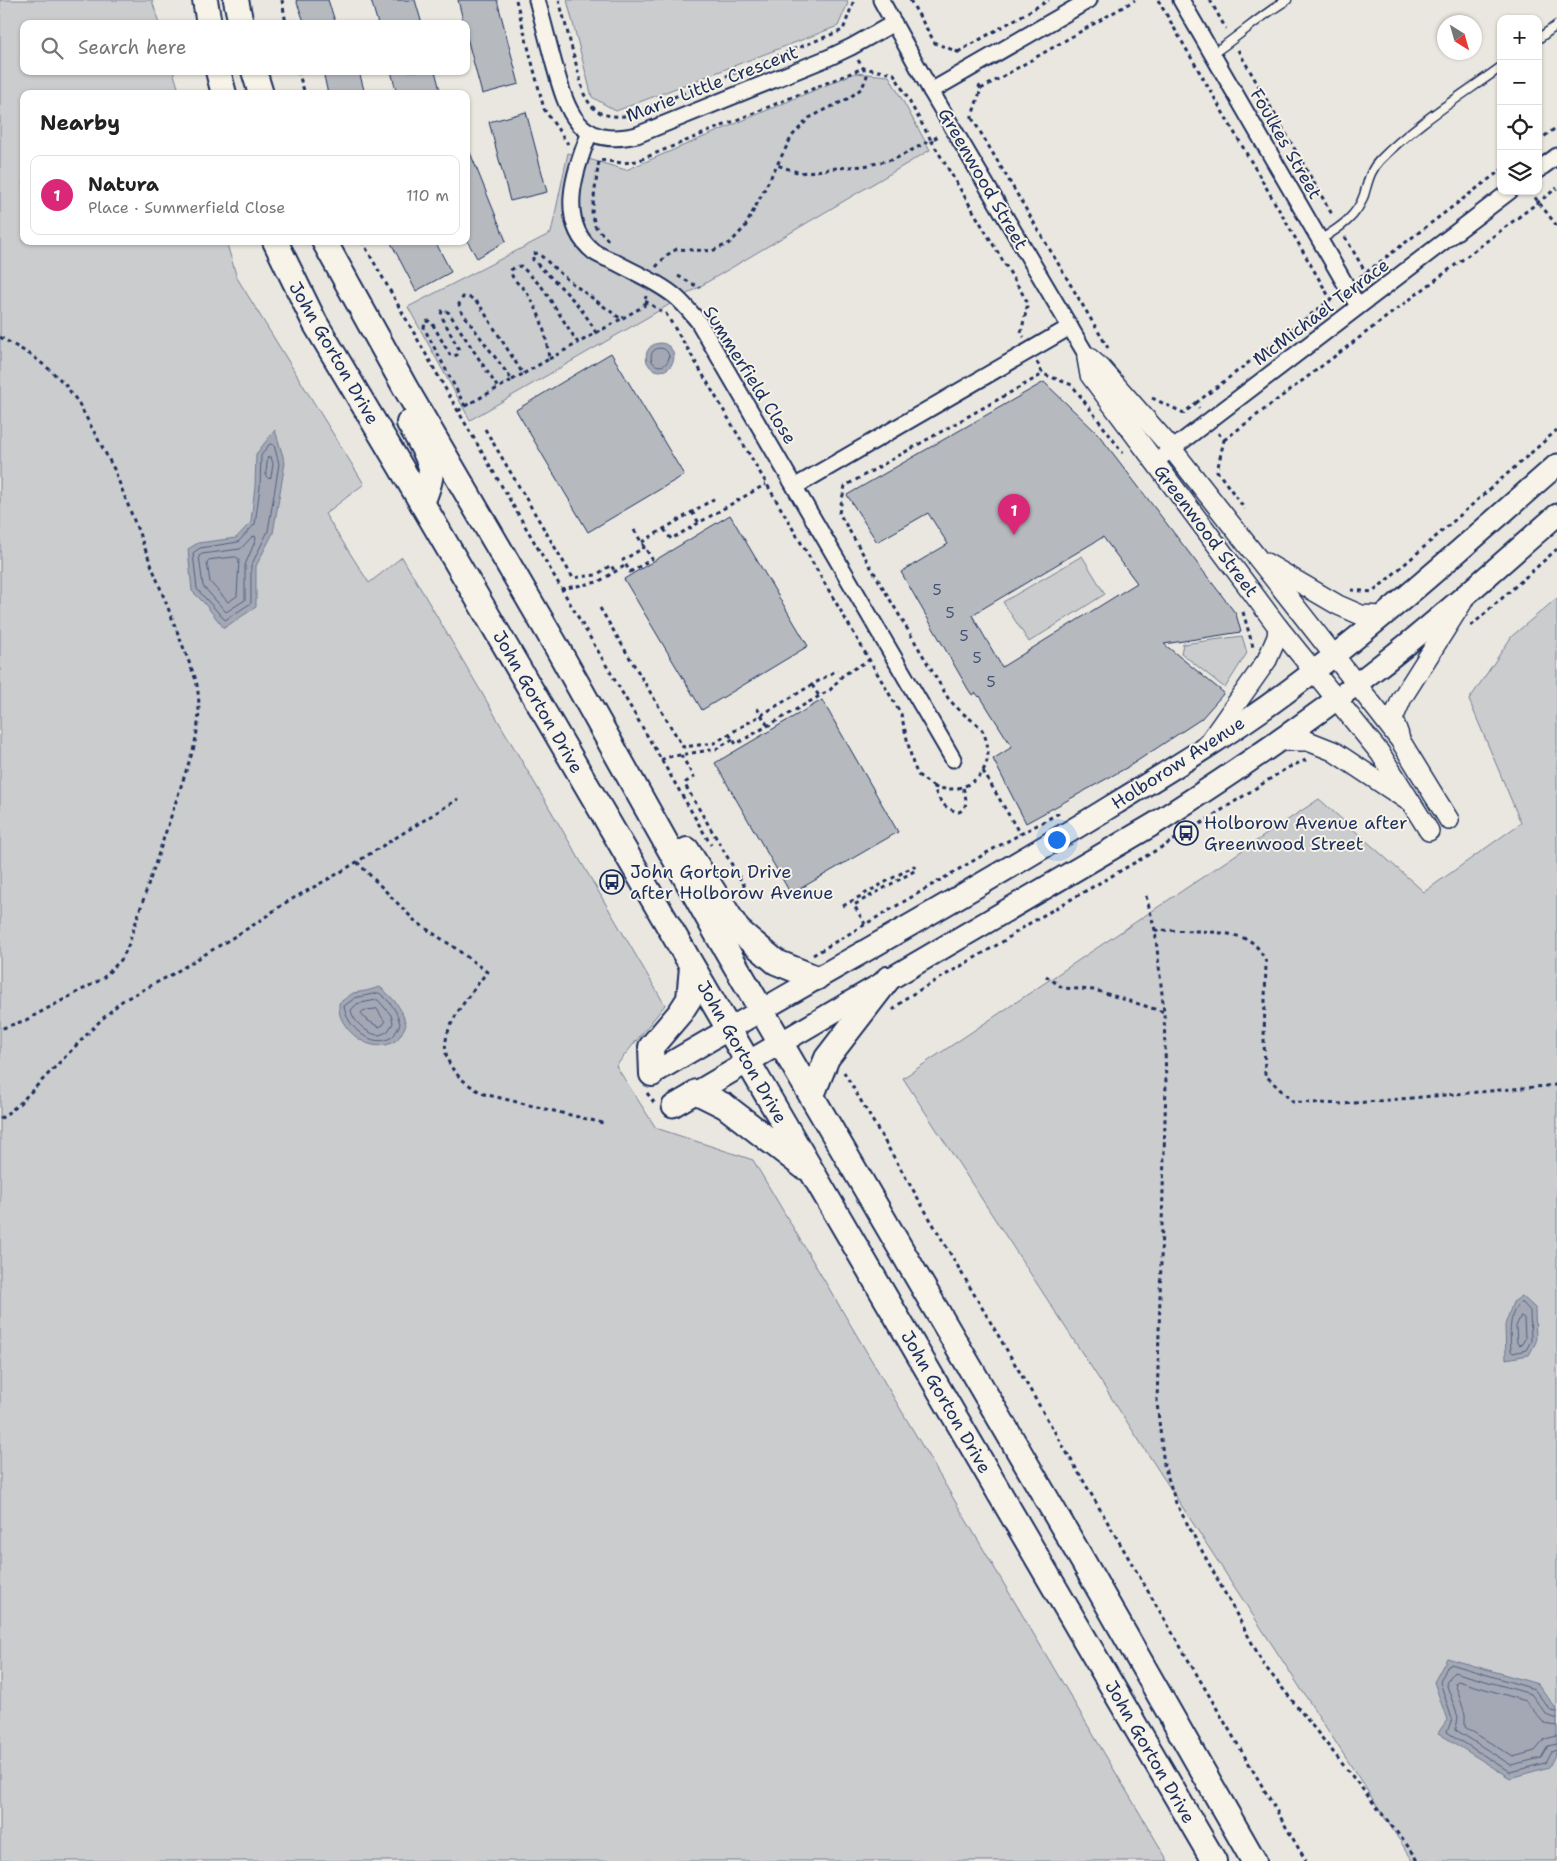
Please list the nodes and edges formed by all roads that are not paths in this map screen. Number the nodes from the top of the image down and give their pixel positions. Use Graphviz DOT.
graph roads {
  1 [pos="205,0"];
  2 [pos="236,0"];
  3 [pos="537,0"];
  4 [pos="881,0"];
  5 [pos="1089,0"];
  6 [pos="1181,0"];
  7 [pos="1287,0"];
  8 [pos="208,20"];
  9 [pos="240,20"];
  10 [pos="894,23"];
  11 [pos="1557,25"];
  12 [pos="1542,36"];
  13 [pos="1212,54"];
  14 [pos="1497,70"];
  15 [pos="219,75"];
  16 [pos="255,75"];
  17 [pos="223,90"];
  18 [pos="260,90"];
  19 [pos="931,91"];
  20 [pos="590,132"];
  21 [pos="1557,156"];
  22 [pos="1542,167"];
  23 [pos="1505,195"];
  24 [pos="1320,240"];
  25 [pos="277,245"];
  26 [pos="309,245"];
  27 [pos="326,245"];
  28 [pos="1358,306"];
  29 [pos="1070,327"];
  30 [pos="1087,356"];
  31 [pos="1172,449"];
  32 [pos="1155,462"];
  33 [pos="1557,465"];
  34 [pos="796,486"];
  35 [pos="422,503"];
  36 [pos="1557,515"];
  37 [pos="1258,559"];
  38 [pos="1468,593"];
  39 [pos="1384,616"];
  40 [pos="1278,627"];
  41 [pos="1334,656"];
  42 [pos="1314,671"];
  43 [pos="1357,684"];
  44 [pos="1336,699"];
  45 [pos="1400,740"];
  46 [pos="1280,741"];
  47 [pos="1205,748"];
  48 [pos="954,759"];
  49 [pos="634,786"];
  50 [pos="1414,804"];
  51 [pos="1449,820"];
  52 [pos="1430,831"];
  53 [pos="692,967"];
  54 [pos="812,967"];
  55 [pos="888,979"];
  56 [pos="762,1010"];
  57 [pos="728,1029"];
  58 [pos="781,1042"];
  59 [pos="748,1062"];
  60 [pos="652,1074"];
  61 [pos="697,1092"];
  62 [pos="812,1095"];
  63 [pos="673,1106"];
  64 [pos="815,1176"];
  65 [pos="1214,1861"];
  66 [pos="1254,1861"];
  1 -- 8 [label="main road"];
  2 -- 9 [label="main road"];
  3 -- 20 [label="street, Marie Little Crescent"];
  4 -- 10 [label="street, Greenwood Street"];
  5 -- 19 [label="street"];
  6 -- 13 [label="street, Foulkes Street"];
  7 -- 13 [label="lane"];
  10 -- 19 [label="street, Greenwood Street"];
  10 -- 20 [label="street, Marie Little Crescent"];
  11 -- 12 [label="lane"];
  13 -- 24 [label="street, Foulkes Street"];
  14 -- 24 [label="lane"];
  15 -- 17 [label="main road"];
  16 -- 18 [label="main road"];
  19 -- 29 [label="street, Greenwood Street"];
  20 -- 34 [label="street, Summerfield Close"];
  21 -- 22 [label="street"];
  23 -- 28 [label="street, McMichael Terrace"];
  24 -- 28 [label="street, Foulkes Street"];
  25 -- 35 [label="main road, John Gorton Drive"];
  26 -- 35 [label="main road"];
  27 -- 49 [label="main road, John Gorton Drive"];
  28 -- 31 [label="street, McMichael Terrace"];
  29 -- 30 [label="street, Greenwood Street"];
  29 -- 34 [label="street"];
  30 -- 31 [label="street, Greenwood Street"];
  30 -- 32 [label="street, Greenwood Street"];
  31 -- 32 [label="street, McMichael Terrace"];
  31 -- 37 [label="street, Greenwood Street"];
  32 -- 40 [label="street, Greenwood Street"];
  33 -- 39 [label="main road, Holborow Avenue"];
  34 -- 48 [label="street, Summerfield Close"];
  35 -- 53 [label="main road, John Gorton Drive"];
  36 -- 38 [label="main road, Holborow Avenue"];
  37 -- 39 [label="street"];
  37 -- 41 [label="street, Greenwood Street"];
  38 -- 43 [label="main road, Holborow Avenue"];
  38 -- 45 [label="street"];
  39 -- 41 [label="main road, Holborow Avenue"];
  40 -- 42 [label="street, Greenwood Street"];
  40 -- 47 [label="street"];
  41 -- 42 [label="main road, Holborow Avenue"];
  41 -- 43 [label="street, Greenwood Street"];
  42 -- 44 [label="street, Greenwood Street"];
  42 -- 47 [label="main road, Holborow Avenue"];
  43 -- 44 [label="main road, Holborow Avenue"];
  43 -- 45 [label="street, Greenwood Street"];
  44 -- 46 [label="main road, Holborow Avenue"];
  44 -- 50 [label="street, Greenwood Street"];
  45 -- 51 [label="street"];
  46 -- 50 [label="street"];
  46 -- 55 [label="main road, Holborow Avenue"];
  47 -- 54 [label="main road, Holborow Avenue"];
  49 -- 54 [label="main road"];
  49 -- 56 [label="main road, John Gorton Drive"];
  50 -- 52 [label="street, Greenwood Street"];
  53 -- 57 [label="main road, John Gorton Drive"];
  53 -- 60 [label="main road"];
  54 -- 56 [label="main road, Holborow Avenue"];
  55 -- 58 [label="main road, Holborow Avenue"];
  55 -- 62 [label="main road"];
  56 -- 57 [label="main road, Holborow Avenue"];
  56 -- 58 [label="main road, John Gorton Drive"];
  57 -- 59 [label="main road, John Gorton Drive"];
  57 -- 60 [label="main road, Holborow Avenue"];
  58 -- 59 [label="main road, Holborow Avenue"];
  58 -- 62 [label="main road, John Gorton Drive"];
  59 -- 61 [label="main road, Holborow Avenue"];
  59 -- 64 [label="main road, John Gorton Drive"];
  61 -- 63 [label="main road, Holborow Avenue"];
  61 -- 64 [label="main road"];
  62 -- 66 [label="main road, John Gorton Drive"];
  64 -- 65 [label="main road, John Gorton Drive"];
}
